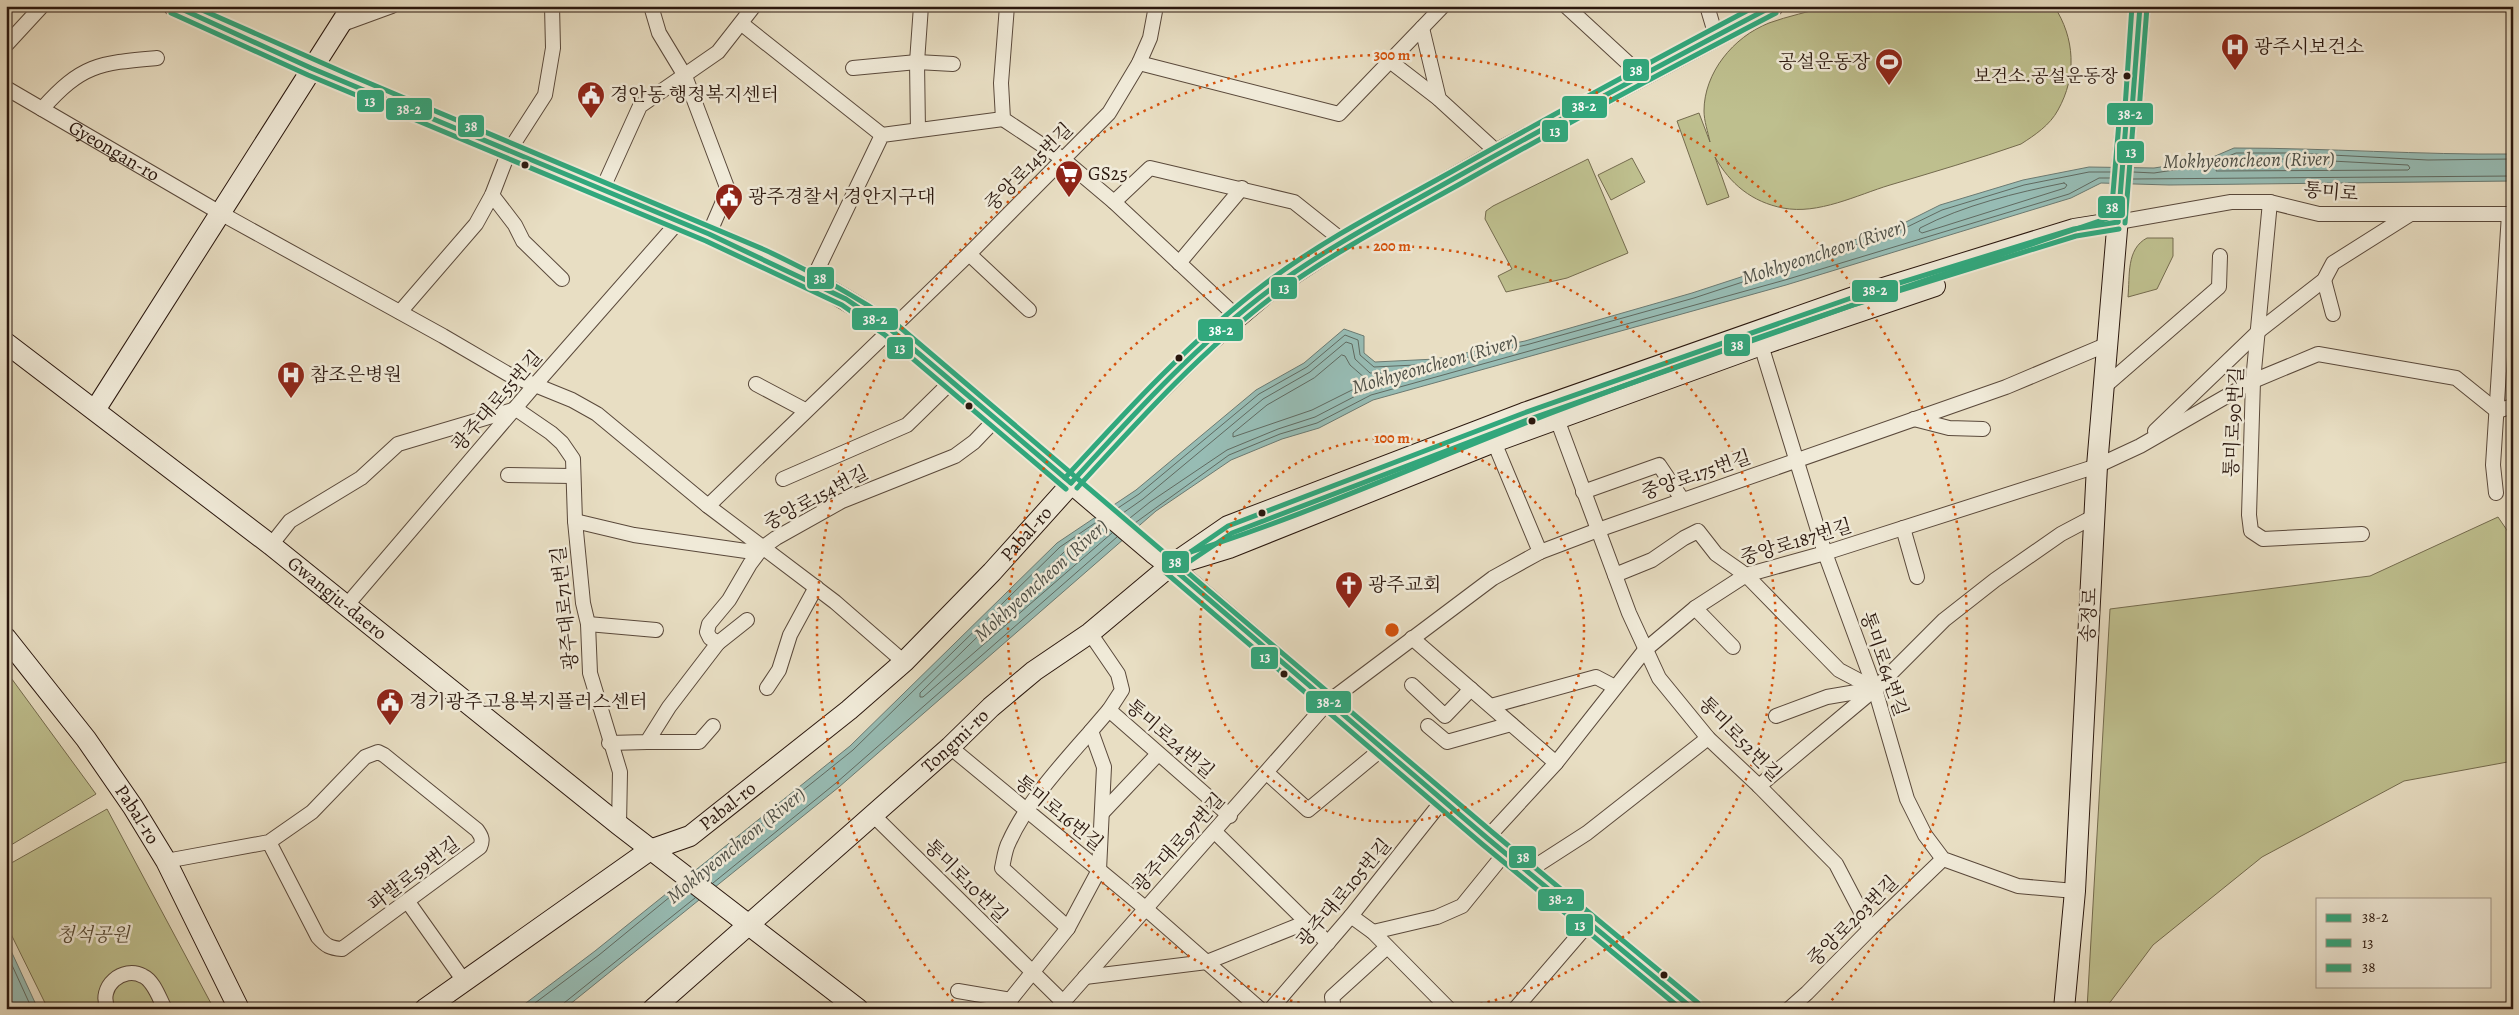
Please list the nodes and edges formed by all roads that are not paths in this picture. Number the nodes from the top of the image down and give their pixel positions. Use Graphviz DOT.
graph roads {
  1 [pos="42,6"];
  2 [pos="174,6"];
  3 [pos="352,6"];
  4 [pos="392,6"];
  5 [pos="552,6"];
  6 [pos="651,6"];
  7 [pos="754,6"];
  8 [pos="920,6"];
  9 [pos="1007,6"];
  10 [pos="1156,6"];
  11 [pos="1443,6"];
  12 [pos="1566,6"];
  13 [pos="1707,6"];
  14 [pos="1773,6"];
  15 [pos="2130,6"];
  16 [pos="2140,6"];
  17 [pos="742,24"];
  18 [pos="340,25"];
  19 [pos="1422,28"];
  20 [pos="1716,36"];
  21 [pos="6,45"];
  22 [pos="157,58"];
  23 [pos="917,62"];
  24 [pos="1390,62"];
  25 [pos="1139,63"];
  26 [pos="953,64"];
  27 [pos="311,68"];
  28 [pos="853,68"];
  29 [pos="685,76"];
  30 [pos="1642,76"];
  31 [pos="6,88"];
  32 [pos="1439,99"];
  33 [pos="42,110"];
  34 [pos="1003,119"];
  35 [pos="2126,123"];
  36 [pos="918,130"];
  37 [pos="882,135"];
  38 [pos="509,151"];
  39 [pos="1498,153"];
  40 [pos="1063,159"];
  41 [pos="1242,188"];
  42 [pos="602,190"];
  43 [pos="492,195"];
  44 [pos="1114,202"];
  45 [pos="2270,202"];
  46 [pos="222,214"];
  47 [pos="2409,214"];
  48 [pos="2511,214"];
  49 [pos="2119,216"];
  50 [pos="678,222"];
  51 [pos="709,234"];
  52 [pos="1343,241"];
  53 [pos="969,254"];
  54 [pos="2220,256"];
  55 [pos="1179,263"];
  56 [pos="562,279"];
  57 [pos="2324,280"];
  58 [pos="812,281"];
  59 [pos="1029,310"];
  60 [pos="400,312"];
  61 [pos="2333,314"];
  62 [pos="1236,316"];
  63 [pos="890,329"];
  64 [pos="2260,330"];
  65 [pos="6,343"];
  66 [pos="2108,344"];
  67 [pos="1762,345"];
  68 [pos="952,381"];
  69 [pos="2253,381"];
  70 [pos="756,384"];
  71 [pos="534,386"];
  72 [pos="2104,387"];
  73 [pos="2513,406"];
  74 [pos="516,409"];
  75 [pos="95,410"];
  76 [pos="805,410"];
  77 [pos="2498,411"];
  78 [pos="1557,419"];
  79 [pos="1914,419"];
  80 [pos="996,420"];
  81 [pos="1983,429"];
  82 [pos="1494,442"];
  83 [pos="2140,446"];
  84 [pos="1798,459"];
  85 [pos="2097,466"];
  86 [pos="508,475"];
  87 [pos="572,476"];
  88 [pos="783,479"];
  89 [pos="1074,486"];
  90 [pos="1583,492"];
  91 [pos="2496,493"];
  92 [pos="1682,500"];
  93 [pos="708,506"];
  94 [pos="2095,516"];
  95 [pos="575,521"];
  96 [pos="1903,528"];
  97 [pos="1598,530"];
  98 [pos="2362,534"];
  99 [pos="271,545"];
  100 [pos="762,548"];
  101 [pos="1540,552"];
  102 [pos="1825,553"];
  103 [pos="1170,566"];
  104 [pos="1615,575"];
  105 [pos="1746,575"];
  106 [pos="1917,577"];
  107 [pos="816,587"];
  108 [pos="346,606"];
  109 [pos="1695,608"];
  110 [pos="747,620"];
  111 [pos="588,624"];
  112 [pos="656,630"];
  113 [pos="1090,633"];
  114 [pos="6,638"];
  115 [pos="1412,638"];
  116 [pos="718,643"];
  117 [pos="1733,647"];
  118 [pos="1645,650"];
  119 [pos="904,662"];
  120 [pos="1412,685"];
  121 [pos="1616,686"];
  122 [pos="767,688"];
  123 [pos="1471,689"];
  124 [pos="1875,689"];
  125 [pos="1328,702"];
  126 [pos="1491,706"];
  127 [pos="1109,710"];
  128 [pos="1776,716"];
  129 [pos="1511,724"];
  130 [pos="713,726"];
  131 [pos="1428,726"];
  132 [pos="1091,731"];
  133 [pos="1708,738"];
  134 [pos="647,742"];
  135 [pos="609,743"];
  136 [pos="950,747"];
  137 [pos="1383,748"];
  138 [pos="1158,754"];
  139 [pos="1556,763"];
  140 [pos="1266,773"];
  141 [pos="1759,786"];
  142 [pos="1443,800"];
  143 [pos="1028,811"];
  144 [pos="1103,812"];
  145 [pos="873,815"];
  146 [pos="1230,816"];
  147 [pos="618,825"];
  148 [pos="1215,832"];
  149 [pos="1487,838"];
  150 [pos="269,842"];
  151 [pos="1505,853"];
  152 [pos="656,855"];
  153 [pos="1943,859"];
  154 [pos="166,861"];
  155 [pos="1099,870"];
  156 [pos="1528,871"];
  157 [pos="2075,891"];
  158 [pos="408,902"];
  159 [pos="1145,908"];
  160 [pos="1352,916"];
  161 [pos="1308,922"];
  162 [pos="1589,923"];
  163 [pos="747,926"];
  164 [pos="1068,928"];
  165 [pos="1870,929"];
  166 [pos="1373,932"];
  167 [pos="1328,943"];
  168 [pos="1387,947"];
  169 [pos="1206,962"];
  170 [pos="1032,974"];
  171 [pos="1085,977"];
  172 [pos="464,981"];
  173 [pos="958,991"];
  174 [pos="1007,1004"];
  175 [pos="847,1006"];
  176 [pos="1060,1006"];
  177 [pos="108,1009"];
  178 [pos="164,1009"];
  179 [pos="239,1009"];
  180 [pos="425,1009"];
  181 [pos="653,1009"];
  182 [pos="1260,1009"];
  183 [pos="1271,1009"];
  184 [pos="1334,1009"];
  185 [pos="1449,1009"];
  186 [pos="1515,1009"];
  187 [pos="1693,1009"];
  188 [pos="1789,1009"];
  189 [pos="2064,1009"];
  1 -- 21 [label="street"];
  2 -- 27 [label="street"];
  3 -- 18 [label="street"];
  4 -- 18 [label="street"];
  5 -- 38 [label="street"];
  6 -- 29 [label="street"];
  7 -- 17 [label="street"];
  8 -- 23 [label="street"];
  9 -- 34 [label="street"];
  10 -- 25 [label="street, 중앙로145번길"];
  11 -- 19 [label="street"];
  12 -- 30 [label="street"];
  13 -- 20 [label="street"];
  14 -- 20 [label="street, Pabal-ro"];
  15 -- 35 [label="street"];
  16 -- 35 [label="street"];
  17 -- 29 [label="street"];
  17 -- 37 [label="street"];
  18 -- 27 [label="street"];
  19 -- 24 [label="street"];
  19 -- 32 [label="street"];
  20 -- 30 [label="street, Pabal-ro"];
  22 -- 33 [label="street"];
  23 -- 26 [label="street"];
  23 -- 28 [label="street"];
  23 -- 36 [label="street"];
  24 -- 25 [label="street"];
  24 -- 32 [label="street"];
  25 -- 40 [label="street, 중앙로145번길"];
  27 -- 38 [label="street"];
  27 -- 46 [label="street"];
  29 -- 42 [label="street"];
  29 -- 51 [label="street"];
  30 -- 39 [label="street, Pabal-ro"];
  31 -- 33 [label="street, Gyeongan-ro"];
  32 -- 39 [label="street"];
  33 -- 46 [label="street, Gyeongan-ro"];
  34 -- 36 [label="street"];
  34 -- 40 [label="street"];
  35 -- 49 [label="street, 송정로"];
  36 -- 37 [label="street"];
  37 -- 58 [label="street"];
  38 -- 42 [label="street"];
  38 -- 43 [label="street"];
  39 -- 52 [label="street, Pabal-ro"];
  40 -- 44 [label="street"];
  40 -- 53 [label="street, 중앙로145번길"];
  41 -- 44 [label="street"];
  41 -- 52 [label="street"];
  41 -- 55 [label="street"];
  42 -- 50 [label="street"];
  43 -- 56 [label="street"];
  43 -- 60 [label="street"];
  44 -- 55 [label="street"];
  45 -- 47 [label="street, 통미로"];
  45 -- 49 [label="street, 통미로"];
  45 -- 64 [label="street, 통미로90번길"];
  46 -- 60 [label="street, Gyeongan-ro"];
  46 -- 75 [label="street"];
  47 -- 48 [label="street, 통미로"];
  47 -- 57 [label="street"];
  48 -- 77 [label="street"];
  49 -- 66 [label="street, 송정로"];
  49 -- 67 [label="street, Tongmi-ro"];
  49 -- 103 [label="street, Tongmi-ro"];
  50 -- 51 [label="street"];
  50 -- 71 [label="street, 광주대로55번길"];
  51 -- 58 [label="street"];
  52 -- 62 [label="street, Pabal-ro"];
  53 -- 59 [label="street"];
  53 -- 63 [label="street, 중앙로145번길"];
  54 -- 72 [label="street"];
  55 -- 62 [label="street"];
  57 -- 61 [label="street"];
  57 -- 64 [label="street"];
  58 -- 63 [label="street"];
  60 -- 71 [label="street, Gyeongan-ro"];
  62 -- 89 [label="street, Pabal-ro"];
  63 -- 68 [label="street"];
  63 -- 76 [label="street, 중앙로145번길"];
  64 -- 69 [label="street, 통미로90번길"];
  64 -- 83 [label="street"];
  65 -- 75 [label="street, Gwangju-daero"];
  66 -- 72 [label="street, 송정로"];
  66 -- 79 [label="street, 중앙로175번길"];
  67 -- 78 [label="street, Tongmi-ro"];
  67 -- 84 [label="street, 통미로64번길"];
  68 -- 80 [label="street"];
  68 -- 88 [label="street"];
  69 -- 77 [label="street"];
  69 -- 83 [label="street"];
  69 -- 98 [label="street, 통미로90번길"];
  70 -- 76 [label="street"];
  71 -- 74 [label="street, 광주대로55번길"];
  71 -- 93 [label="street, Gyeongan-ro"];
  72 -- 85 [label="street, 송정로"];
  73 -- 77 [label="street"];
  74 -- 87 [label="street, 광주대로71번길"];
  74 -- 99 [label="street"];
  74 -- 108 [label="street, 광주대로55번길"];
  75 -- 99 [label="street, Gwangju-daero"];
  76 -- 93 [label="street, 중앙로145번길"];
  77 -- 91 [label="street"];
  78 -- 82 [label="street, Tongmi-ro"];
  78 -- 90 [label="street, 통미로52번길"];
  79 -- 81 [label="street"];
  79 -- 84 [label="street, 중앙로175번길"];
  80 -- 89 [label="street"];
  80 -- 100 [label="street, 중앙로154번길"];
  82 -- 101 [label="street"];
  82 -- 103 [label="street, Tongmi-ro"];
  83 -- 85 [label="street, 중앙로187번길"];
  84 -- 92 [label="street, 중앙로175번길"];
  84 -- 102 [label="street, 통미로64번길"];
  85 -- 94 [label="street, 송정로"];
  85 -- 96 [label="street, 중앙로187번길"];
  86 -- 87 [label="street"];
  87 -- 95 [label="street, 광주대로71번길"];
  89 -- 103 [label="street"];
  89 -- 119 [label="street, Pabal-ro"];
  90 -- 92 [label="street"];
  90 -- 97 [label="street, 통미로52번길"];
  92 -- 97 [label="street, 중앙로175번길"];
  93 -- 100 [label="street, Gyeongan-ro"];
  94 -- 124 [label="street"];
  94 -- 157 [label="street, 송정로"];
  95 -- 100 [label="street"];
  95 -- 111 [label="street, 광주대로71번길"];
  96 -- 102 [label="street, 중앙로187번길"];
  96 -- 106 [label="street"];
  97 -- 101 [label="street, 중앙로175번길"];
  97 -- 104 [label="street, 통미로52번길"];
  99 -- 108 [label="street, Gwangju-daero"];
  100 -- 107 [label="street, Gyeongan-ro"];
  100 -- 116 [label="street, 중앙로154번길"];
  101 -- 115 [label="street, 중앙로175번길"];
  102 -- 105 [label="street, 중앙로187번길"];
  102 -- 124 [label="street, 통미로64번길"];
  103 -- 113 [label="street, Tongmi-ro"];
  103 -- 125 [label="street"];
  104 -- 105 [label="street"];
  104 -- 118 [label="street, 통미로52번길"];
  105 -- 109 [label="street, 중앙로187번길"];
  105 -- 124 [label="street"];
  107 -- 119 [label="street, Gyeongan-ro"];
  107 -- 122 [label="street"];
  108 -- 147 [label="street, Gwangju-daero"];
  109 -- 117 [label="street"];
  109 -- 118 [label="street, 중앙로187번길"];
  110 -- 116 [label="street"];
  111 -- 112 [label="street"];
  111 -- 135 [label="street, 광주대로71번길"];
  113 -- 127 [label="street, 통미로24번길"];
  113 -- 136 [label="street, Tongmi-ro"];
  114 -- 154 [label="street, Pabal-ro"];
  115 -- 123 [label="street"];
  115 -- 125 [label="street, 중앙로175번길"];
  116 -- 134 [label="street"];
  118 -- 121 [label="street, 중앙로187번길"];
  118 -- 133 [label="street, 통미로52번길"];
  119 -- 152 [label="street, Pabal-ro"];
  120 -- 123 [label="street"];
  121 -- 126 [label="street"];
  121 -- 139 [label="street, 중앙로187번길"];
  123 -- 126 [label="street"];
  124 -- 128 [label="street"];
  124 -- 141 [label="street"];
  124 -- 153 [label="street, 통미로64번길"];
  125 -- 137 [label="street"];
  125 -- 140 [label="street, 광주대로97번길"];
  126 -- 129 [label="street"];
  127 -- 132 [label="street"];
  127 -- 138 [label="street, 통미로24번길"];
  129 -- 131 [label="street"];
  129 -- 139 [label="street"];
  130 -- 134 [label="street"];
  132 -- 143 [label="street"];
  132 -- 144 [label="street"];
  133 -- 141 [label="street, 통미로52번길"];
  133 -- 156 [label="street"];
  134 -- 135 [label="street"];
  135 -- 147 [label="street, 광주대로71번길"];
  136 -- 143 [label="street, 통미로16번길"];
  136 -- 145 [label="street, Tongmi-ro"];
  137 -- 140 [label="street"];
  137 -- 142 [label="street"];
  138 -- 144 [label="street"];
  138 -- 146 [label="street, 통미로24번길"];
  139 -- 149 [label="street, 중앙로187번길"];
  140 -- 146 [label="street, 광주대로97번길"];
  141 -- 165 [label="street, 통미로52번길"];
  142 -- 149 [label="street"];
  142 -- 160 [label="street, 광주대로105번길"];
  143 -- 155 [label="street, 통미로16번길"];
  143 -- 164 [label="street"];
  144 -- 155 [label="street"];
  145 -- 163 [label="street, Tongmi-ro"];
  145 -- 170 [label="street, 통미로10번길"];
  146 -- 148 [label="street, 광주대로97번길"];
  147 -- 152 [label="street, Gwangju-daero"];
  148 -- 159 [label="street, 광주대로97번길"];
  148 -- 161 [label="street"];
  149 -- 151 [label="street"];
  150 -- 154 [label="street, 파발로59번길"];
  150 -- 158 [label="street, 파발로59번길"];
  150 -- 158 [label="street, 파발로59번길"];
  151 -- 156 [label="street"];
  151 -- 166 [label="street"];
  152 -- 163 [label="street, Gwangju-daero"];
  152 -- 172 [label="street, Pabal-ro"];
  153 -- 157 [label="street"];
  153 -- 165 [label="street, 중앙로203번길"];
  154 -- 179 [label="street, Pabal-ro"];
  155 -- 159 [label="street, 통미로16번길"];
  155 -- 164 [label="street"];
  156 -- 162 [label="street"];
  157 -- 189 [label="street, 송정로"];
  158 -- 172 [label="street"];
  159 -- 169 [label="street, 통미로16번길"];
  159 -- 171 [label="street, 광주대로97번길"];
  160 -- 166 [label="street"];
  160 -- 167 [label="street, 광주대로105번길"];
  161 -- 167 [label="street"];
  161 -- 169 [label="street"];
  162 -- 186 [label="street"];
  162 -- 187 [label="street"];
  163 -- 175 [label="street"];
  163 -- 181 [label="street, Tongmi-ro"];
  164 -- 170 [label="street"];
  165 -- 188 [label="street, 중앙로203번길"];
  166 -- 168 [label="street"];
  167 -- 183 [label="street, 광주대로105번길"];
  168 -- 184 [label="street"];
  168 -- 185 [label="street"];
  169 -- 171 [label="street"];
  169 -- 182 [label="street, 통미로16번길"];
  170 -- 174 [label="street"];
  170 -- 176 [label="street, 통미로10번길"];
  171 -- 176 [label="street, 광주대로97번길"];
  172 -- 180 [label="street, Pabal-ro"];
  173 -- 174 [label="street"];
  177 -- 178 [label="street"];
}
